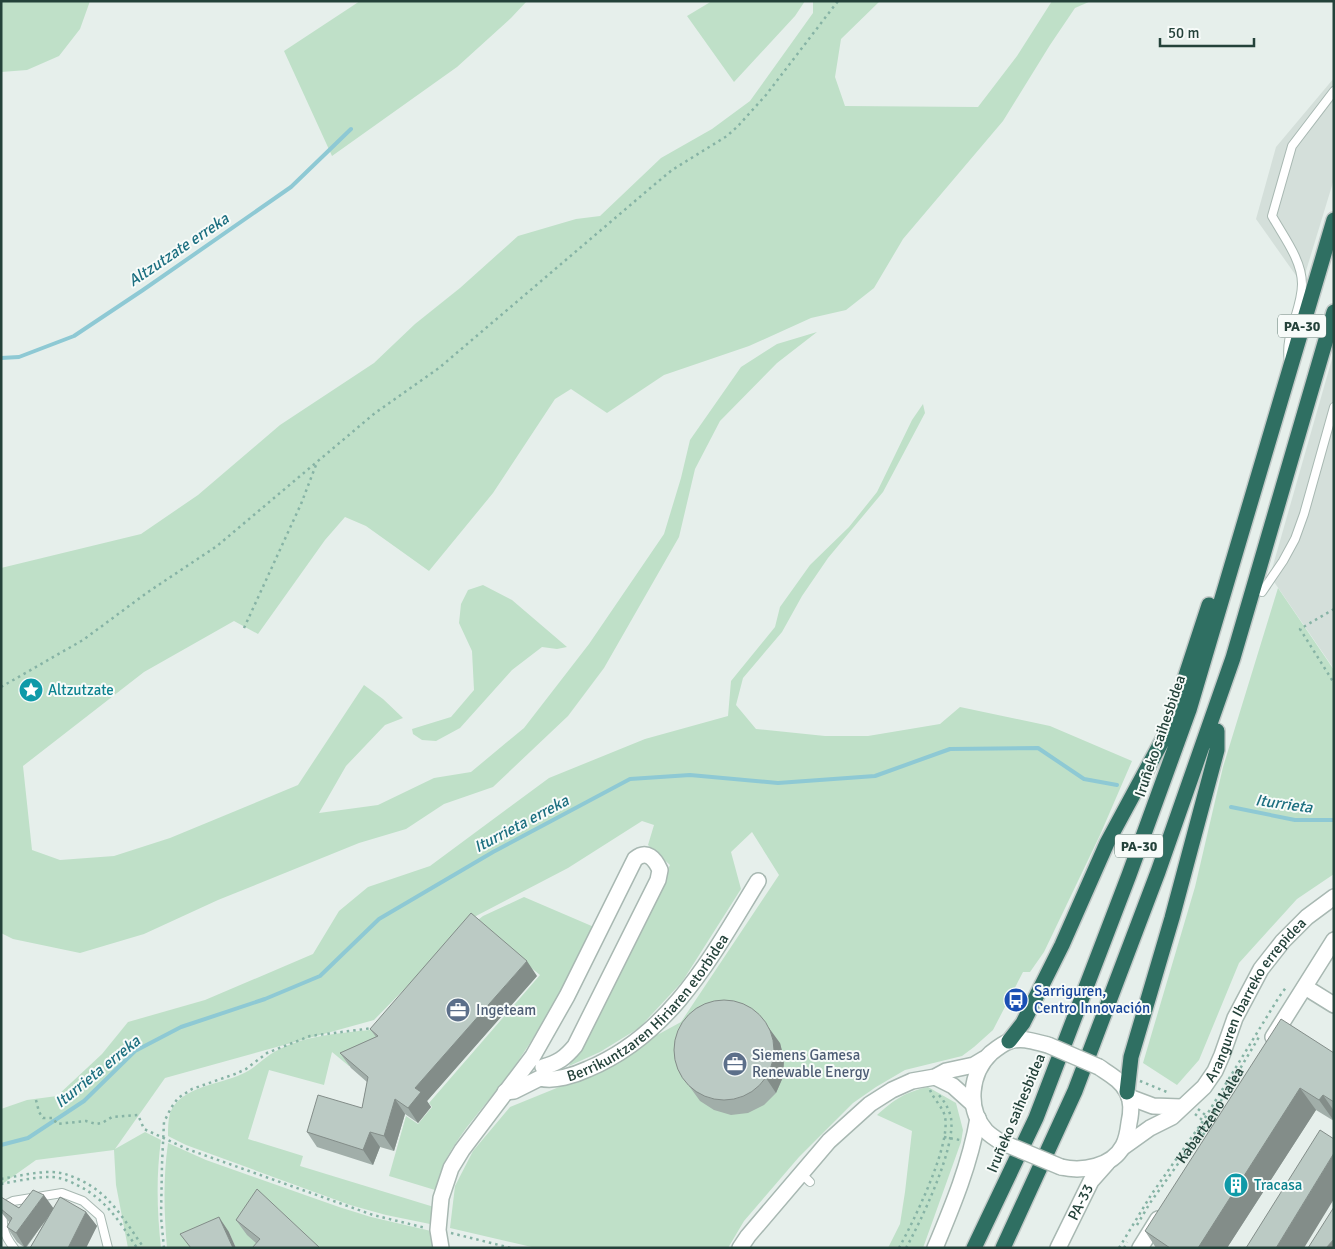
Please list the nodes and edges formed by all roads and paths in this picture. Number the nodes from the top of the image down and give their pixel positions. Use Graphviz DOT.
graph roads {
  1 [pos="838,1"];
  2 [pos="1334,91"];
  3 [pos="1334,220"];
  4 [pos="1334,312"];
  5 [pos="1334,346"];
  6 [pos="1290,367"];
  7 [pos="1334,407"];
  8 [pos="1270,432"];
  9 [pos="316,463"];
  10 [pos="1262,592"];
  11 [pos="1334,609"];
  12 [pos="244,628"];
  13 [pos="1334,683"];
  14 [pos="1,687"];
  15 [pos="1218,731"];
  16 [pos="758,881"];
  17 [pos="1334,897"];
  18 [pos="1334,940"];
  19 [pos="1294,986"];
  20 [pos="1115,987"];
  21 [pos="1334,1005"];
  22 [pos="374,1028"];
  23 [pos="1009,1041"];
  24 [pos="1266,1047"];
  25 [pos="984,1059"];
  26 [pos="539,1067"];
  27 [pos="1139,1080"];
  28 [pos="933,1084"];
  29 [pos="505,1092"];
  30 [pos="1169,1093"];
  31 [pos="1128,1094"];
  32 [pos="36,1100"];
  33 [pos="1197,1108"];
  34 [pos="1186,1110"];
  35 [pos="975,1111"];
  36 [pos="1206,1116"];
  37 [pos="1210,1119"];
  38 [pos="1203,1121"];
  39 [pos="1207,1124"];
  40 [pos="1197,1130"];
  41 [pos="1201,1132"];
  42 [pos="944,1137"];
  43 [pos="164,1138"];
  44 [pos="949,1138"];
  45 [pos="1210,1138"];
  46 [pos="964,1140"];
  47 [pos="1122,1148"];
  48 [pos="1110,1159"];
  49 [pos="1165,1208"];
  50 [pos="438,1230"];
  51 [pos="14,1248"];
  52 [pos="108,1248"];
  53 [pos="164,1248"];
  54 [pos="441,1248"];
  55 [pos="511,1248"];
  56 [pos="740,1248"];
  57 [pos="899,1248"];
  58 [pos="906,1248"];
  59 [pos="935,1248"];
  60 [pos="974,1248"];
  61 [pos="1003,1248"];
  62 [pos="1058,1248"];
  63 [pos="1119,1248"];
  64 [pos="1124,1248"];
  65 [pos="1140,1248"];
  1 -- 9 [label="path"];
  2 -- 6 [label="lane"];
  3 -- 6 [label="highway, Iruñeko saihesbidea / PA-30"];
  4 -- 20 [label="highway, PA-30"];
  5 -- 10 [label="highway"];
  6 -- 8 [label="highway, Iruñeko saihesbidea / PA-30"];
  7 -- 10 [label="lane"];
  8 -- 23 [label="highway"];
  8 -- 60 [label="highway, Iruñeko saihesbidea / PA-30"];
  9 -- 12 [label="path"];
  9 -- 14 [label="path"];
  10 -- 15 [label="highway"];
  11 -- 13 [label="path"];
  15 -- 20 [label="highway"];
  15 -- 31 [label="highway"];
  16 -- 26 [label="street, Berrikuntzaren Hiriaren etorbidea"];
  17 -- 34 [label="street, Aranguren Ibarreko errepidea"];
  18 -- 19 [label="street"];
  19 -- 21 [label="street"];
  19 -- 24 [label="street"];
  19 -- 36 [label="path"];
  19 -- 37 [label="path, Kabartzeno kalea"];
  20 -- 61 [label="highway, PA-30"];
  22 -- 43 [label="path"];
  23 -- 25 [label="street"];
  23 -- 31 [label="street, bridge"];
  25 -- 28 [label="street"];
  25 -- 35 [label="street"];
  26 -- 26 [label="street, Berrikuntzaren Hiriaren etorbidea"];
  26 -- 29 [label="street, Berrikuntzaren Hiriaren etorbidea"];
  26 -- 29 [label="street, Berrikuntzaren Hiriaren etorbidea"];
  27 -- 30 [label="path"];
  28 -- 35 [label="street"];
  28 -- 42 [label="path"];
  28 -- 44 [label="path"];
  28 -- 56 [label="street"];
  29 -- 50 [label="street, Berrikuntzaren Hiriaren etorbidea"];
  31 -- 34 [label="street"];
  31 -- 47 [label="street"];
  32 -- 43 [label="path"];
  33 -- 36 [label="path"];
  34 -- 38 [label="path"];
  34 -- 47 [label="street, Aranguren Ibarreko errepidea"];
  35 -- 48 [label="street, bridge"];
  35 -- 59 [label="street"];
  36 -- 37 [label="path"];
  36 -- 38 [label="path"];
  37 -- 39 [label="path, Kabartzeno kalea"];
  38 -- 39 [label="path"];
  38 -- 40 [label="path"];
  39 -- 41 [label="path, Kabartzeno kalea"];
  40 -- 41 [label="path"];
  40 -- 63 [label="path"];
  41 -- 45 [label="path"];
  41 -- 64 [label="path, Kabartzeno kalea"];
  42 -- 44 [label="path"];
  42 -- 57 [label="path"];
  43 -- 50 [label="path"];
  43 -- 53 [label="path"];
  44 -- 46 [label="path"];
  44 -- 58 [label="path"];
  47 -- 48 [label="street"];
  48 -- 62 [label="street, PA-33"];
  49 -- 65 [label="street"];
  50 -- 54 [label="street, Berrikuntzaren Hiriaren etorbidea"];
  50 -- 55 [label="path"];
  51 -- 52 [label="lane"];
}
